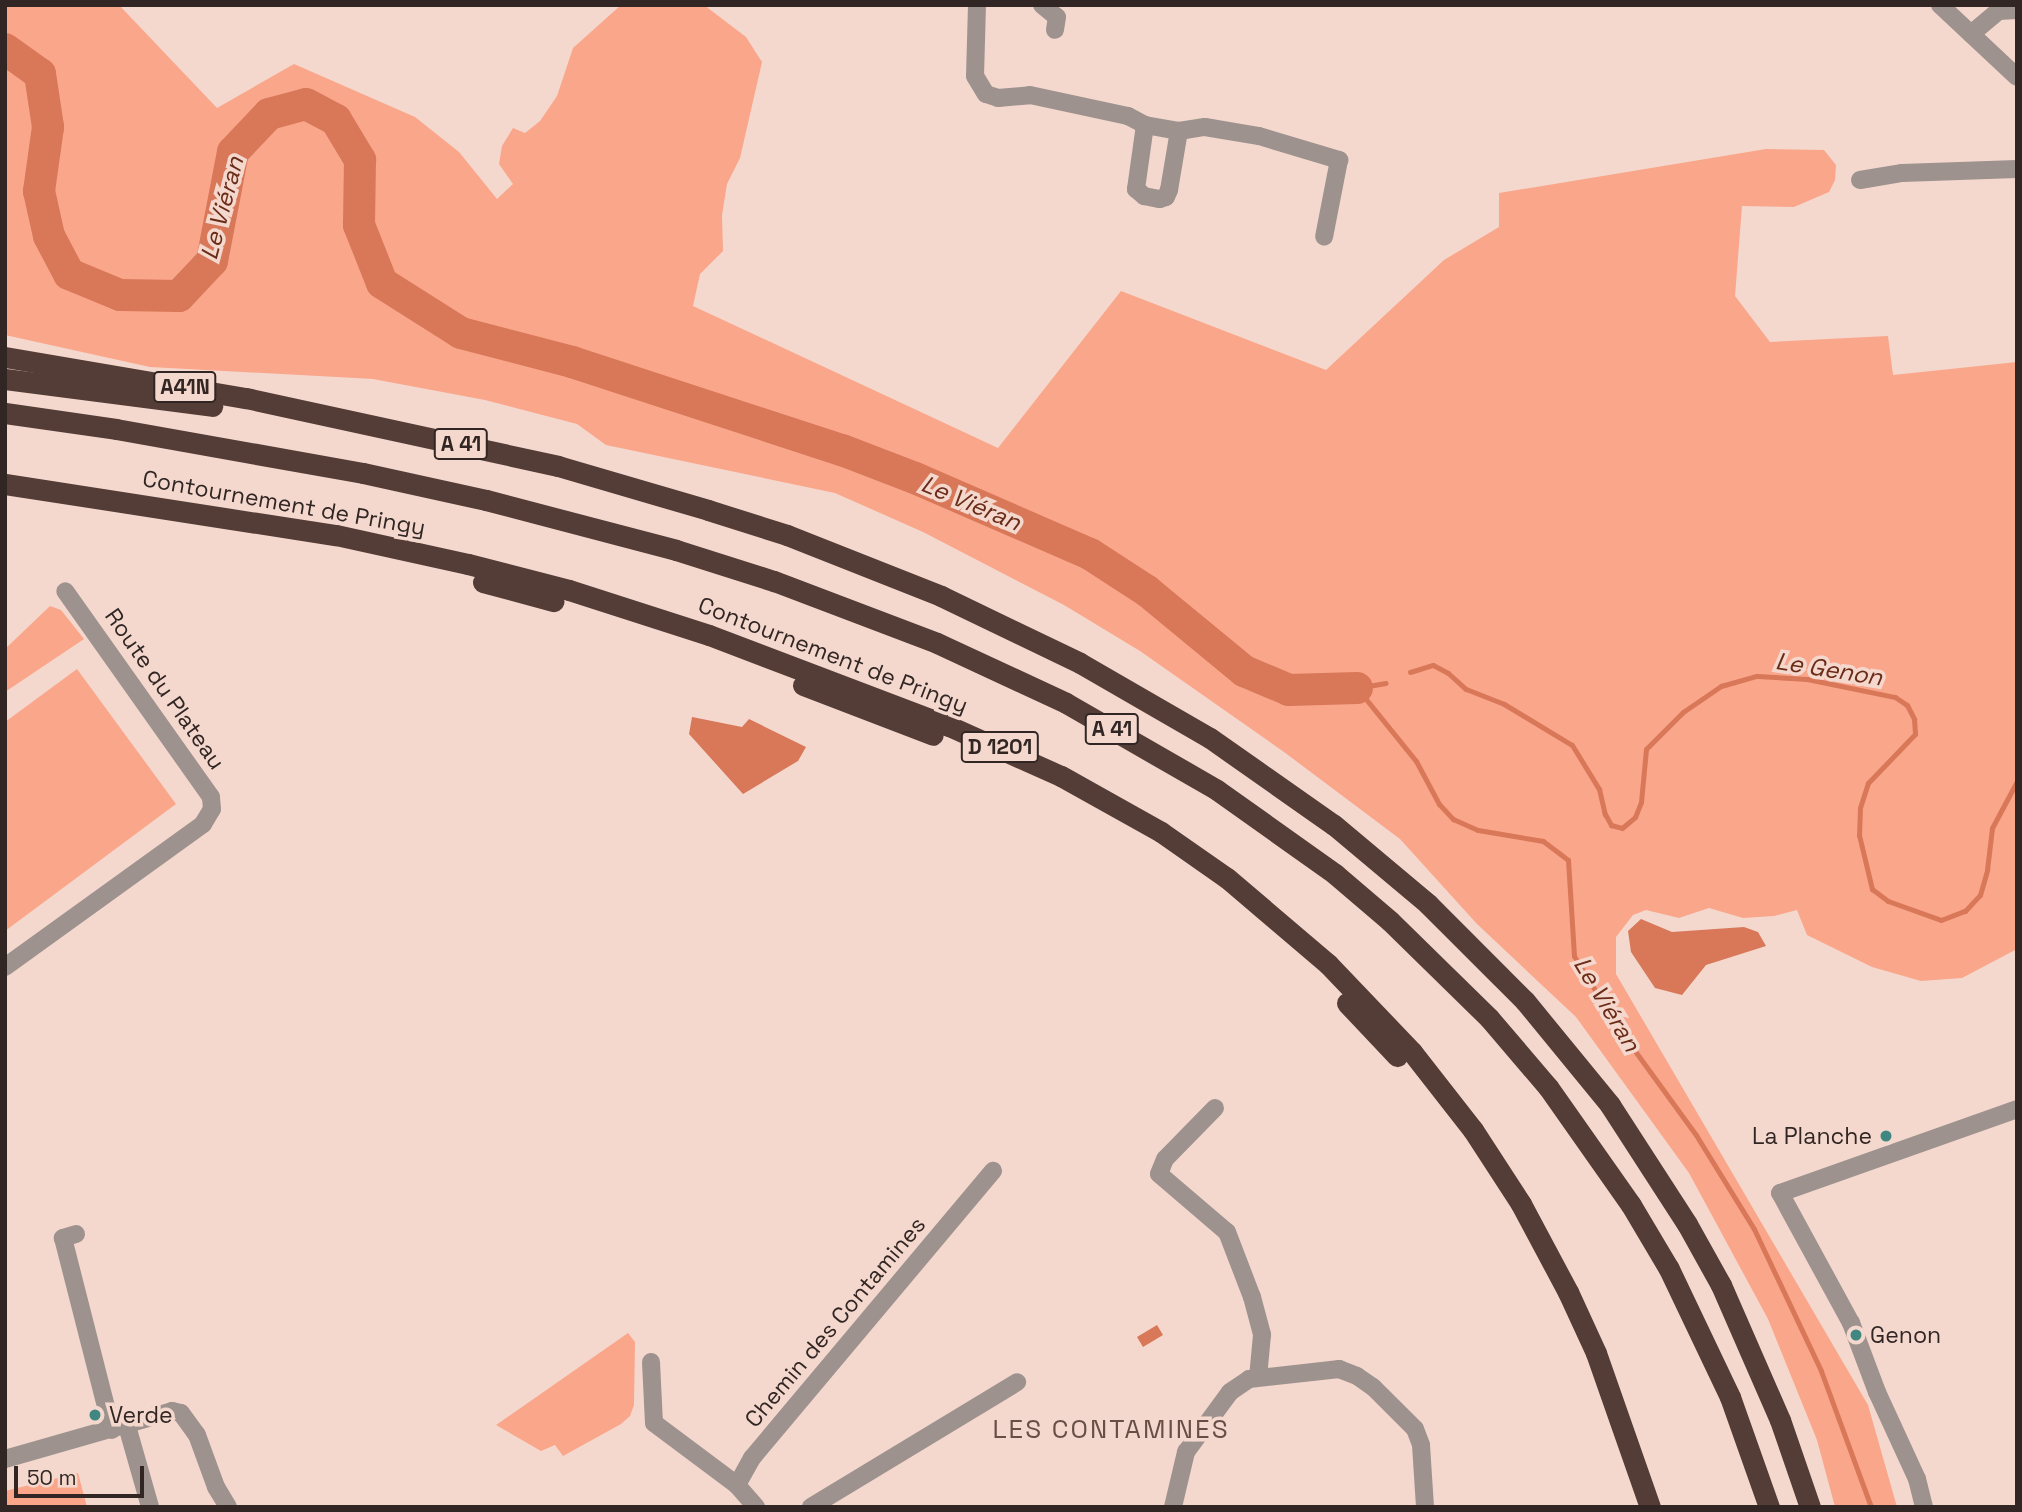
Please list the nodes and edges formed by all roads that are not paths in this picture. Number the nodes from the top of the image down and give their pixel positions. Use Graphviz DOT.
graph roads {
  1 [pos="976,5"];
  2 [pos="1042,5"];
  3 [pos="1940,5"];
  4 [pos="2017,10"];
  5 [pos="1055,30"];
  6 [pos="1972,34"];
  7 [pos="2017,77"];
  8 [pos="1145,125"];
  9 [pos="1179,131"];
  10 [pos="2017,169"];
  11 [pos="1860,180"];
  12 [pos="1324,237"];
  13 [pos="5,357"];
  14 [pos="5,379"];
  15 [pos="5,413"];
  16 [pos="363,425"];
  17 [pos="5,484"];
  18 [pos="5,499"];
  19 [pos="65,591"];
  20 [pos="5,967"];
  21 [pos="1215,1108"];
  22 [pos="2017,1109"];
  23 [pos="993,1171"];
  24 [pos="76,1234"];
  25 [pos="651,1362"];
  26 [pos="1258,1377"];
  27 [pos="1017,1382"];
  28 [pos="119,1428"];
  29 [pos="5,1459"];
  30 [pos="737,1485"];
  31 [pos="150,1507"];
  32 [pos="228,1507"];
  33 [pos="756,1507"];
  34 [pos="811,1507"];
  35 [pos="1173,1507"];
  36 [pos="1425,1507"];
  37 [pos="1635,1507"];
  38 [pos="1650,1507"];
  39 [pos="1769,1507"];
  40 [pos="1810,1507"];
  41 [pos="1924,1507"];
  1 -- 8 [label="street"];
  2 -- 5 [label="street"];
  3 -- 6 [label="street"];
  4 -- 6 [label="street"];
  6 -- 7 [label="street"];
  8 -- 9 [label="street"];
  8 -- 9 [label="street"];
  9 -- 12 [label="street"];
  10 -- 11 [label="street"];
  13 -- 16 [label="highway, A41N"];
  14 -- 16 [label="highway, A 41"];
  15 -- 39 [label="highway, A 41"];
  16 -- 40 [label="highway, A 41"];
  17 -- 38 [label="highway, Contournement de Pringy / D 1201"];
  18 -- 37 [label="highway, Contournement de Pringy / D 1201"];
  19 -- 20 [label="street, Route du Plateau"];
  21 -- 26 [label="street"];
  22 -- 41 [label="street"];
  23 -- 30 [label="street, Chemin des Contamines"];
  24 -- 28 [label="street"];
  25 -- 30 [label="street"];
  26 -- 35 [label="street"];
  26 -- 36 [label="street"];
  27 -- 34 [label="street"];
  28 -- 29 [label="street"];
  28 -- 31 [label="street"];
  28 -- 32 [label="street"];
  30 -- 33 [label="street"];
}
